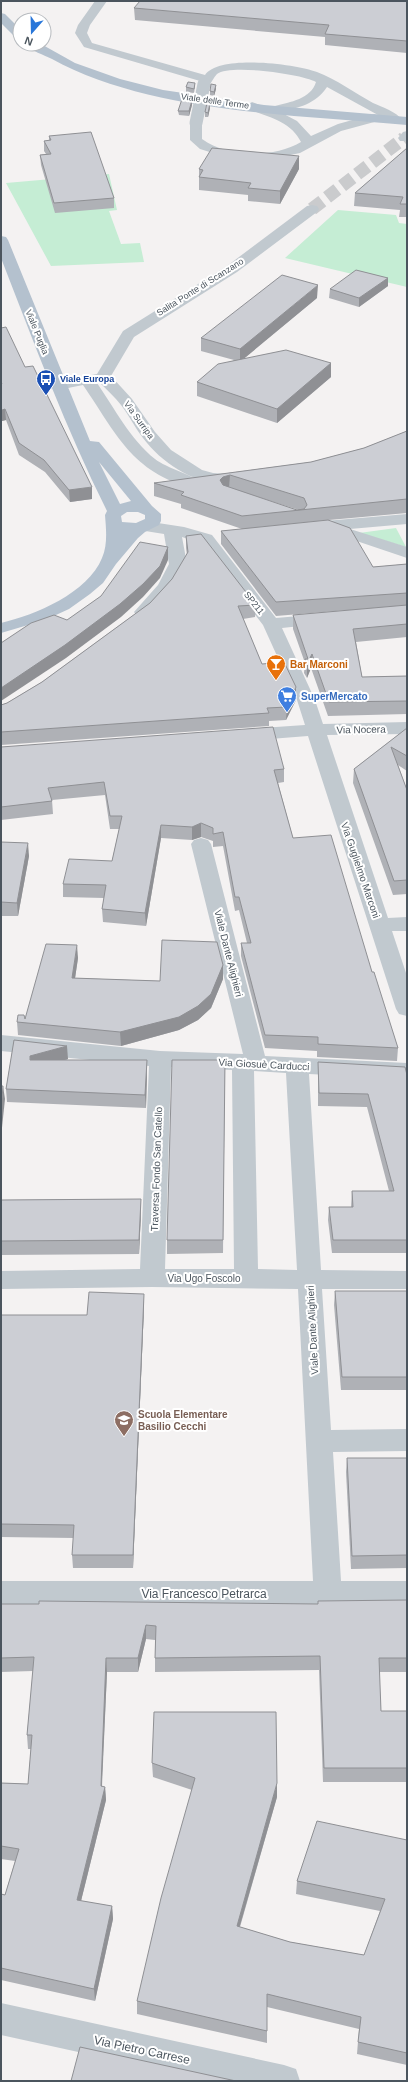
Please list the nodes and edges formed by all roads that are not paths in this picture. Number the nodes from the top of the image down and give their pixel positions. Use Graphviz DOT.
graph roads {
  1 [pos="101,1"];
  2 [pos="1,16"];
  3 [pos="12,28"];
  4 [pos="44,52"];
  5 [pos="323,80"];
  6 [pos="206,81"];
  7 [pos="252,106"];
  8 [pos="279,109"];
  9 [pos="374,118"];
  10 [pos="402,120"];
  11 [pos="308,142"];
  12 [pos="312,209"];
  13 [pos="1,240"];
  14 [pos="95,379"];
  15 [pos="58,385"];
  16 [pos="76,424"];
  17 [pos="253,477"];
  18 [pos="216,490"];
  19 [pos="115,517"];
  20 [pos="146,519"];
  21 [pos="407,519"];
  22 [pos="324,526"];
  23 [pos="299,529"];
  24 [pos="172,530"];
  25 [pos="213,538"];
  26 [pos="407,553"];
  27 [pos="111,558"];
  28 [pos="138,615"];
  29 [pos="339,618"];
  30 [pos="271,624"];
  31 [pos="1,628"];
  32 [pos="407,728"];
  33 [pos="315,730"];
  34 [pos="229,737"];
  35 [pos="202,844"];
  36 [pos="407,924"];
  37 [pos="380,925"];
  38 [pos="407,1009"];
  39 [pos="1,1043"];
  40 [pos="160,1059"];
  41 [pos="249,1063"];
  42 [pos="297,1066"];
  43 [pos="407,1071"];
  44 [pos="152,1278"];
  45 [pos="246,1278"];
  46 [pos="310,1279"];
  47 [pos="1,1280"];
  48 [pos="407,1280"];
  49 [pos="407,1440"];
  50 [pos="319,1441"];
  51 [pos="1,1592"];
  52 [pos="407,1593"];
  53 [pos="328,1595"];
  54 [pos="1,2019"];
  55 [pos="284,2081"];
  1 -- 6 [label="street"];
  2 -- 3 [label="main road"];
  4 -- 7 [label="main road, Viale delle Terme"];
  5 -- 6 [label="street"];
  5 -- 8 [label="street"];
  5 -- 10 [label="street"];
  6 -- 11 [label="street, bridge"];
  7 -- 8 [label="main road, Viale delle Terme"];
  7 -- 11 [label="street"];
  8 -- 9 [label="main road, Viale delle Terme"];
  9 -- 10 [label="main road, Viale delle Terme"];
  9 -- 11 [label="street"];
  12 -- 14 [label="street, Salita Ponte di Scanzano"];
  13 -- 15 [label="main road, Viale Puglia"];
  14 -- 15 [label="street"];
  14 -- 17 [label="street, Via Surripa"];
  14 -- 18 [label="street"];
  15 -- 16 [label="main road, Viale Puglia"];
  16 -- 19 [label="main road, Viale Puglia"];
  16 -- 20 [label="main road, Viale Puglia"];
  19 -- 20 [label="main road"];
  19 -- 27 [label="main road"];
  20 -- 24 [label="street"];
  20 -- 25 [label="street"];
  20 -- 27 [label="main road"];
  21 -- 22 [label="street"];
  22 -- 23 [label="street"];
  22 -- 26 [label="street"];
  24 -- 25 [label="street"];
  24 -- 28 [label="street"];
  25 -- 30 [label="street, SP211"];
  27 -- 31 [label="main road"];
  29 -- 30 [label="street"];
  30 -- 33 [label="street, SP211"];
  32 -- 33 [label="street, Via Nocera"];
  33 -- 34 [label="street, Via Nocera"];
  33 -- 37 [label="street, Via Guglielmo Marconi"];
  35 -- 41 [label="street, Viale Dante Alighieri"];
  36 -- 37 [label="street"];
  37 -- 38 [label="street, Via Guglielmo Marconi"];
  39 -- 40 [label="street, Via Giosuè Carducci"];
  40 -- 41 [label="street, Via Giosuè Carducci"];
  40 -- 44 [label="street, Traversa Fondo San Catello"];
  41 -- 42 [label="street, Via Giosuè Carducci"];
  41 -- 45 [label="street, Viale Dante Alighieri"];
  42 -- 43 [label="street, Via Giosuè Carducci"];
  42 -- 46 [label="street, Viale Dante Alighieri"];
  44 -- 45 [label="street, Via Ugo Foscolo"];
  44 -- 47 [label="street, Via Ugo Foscolo"];
  45 -- 46 [label="street, Via Ugo Foscolo"];
  46 -- 48 [label="street, Via Ugo Foscolo"];
  46 -- 50 [label="street, Viale Dante Alighieri"];
  49 -- 50 [label="street"];
  50 -- 53 [label="street, Viale Dante Alighieri"];
  51 -- 53 [label="street, Via Francesco Petrarca"];
  52 -- 53 [label="street, Via Francesco Petrarca"];
  54 -- 55 [label="street, Via Pietro Carrese"];
}
